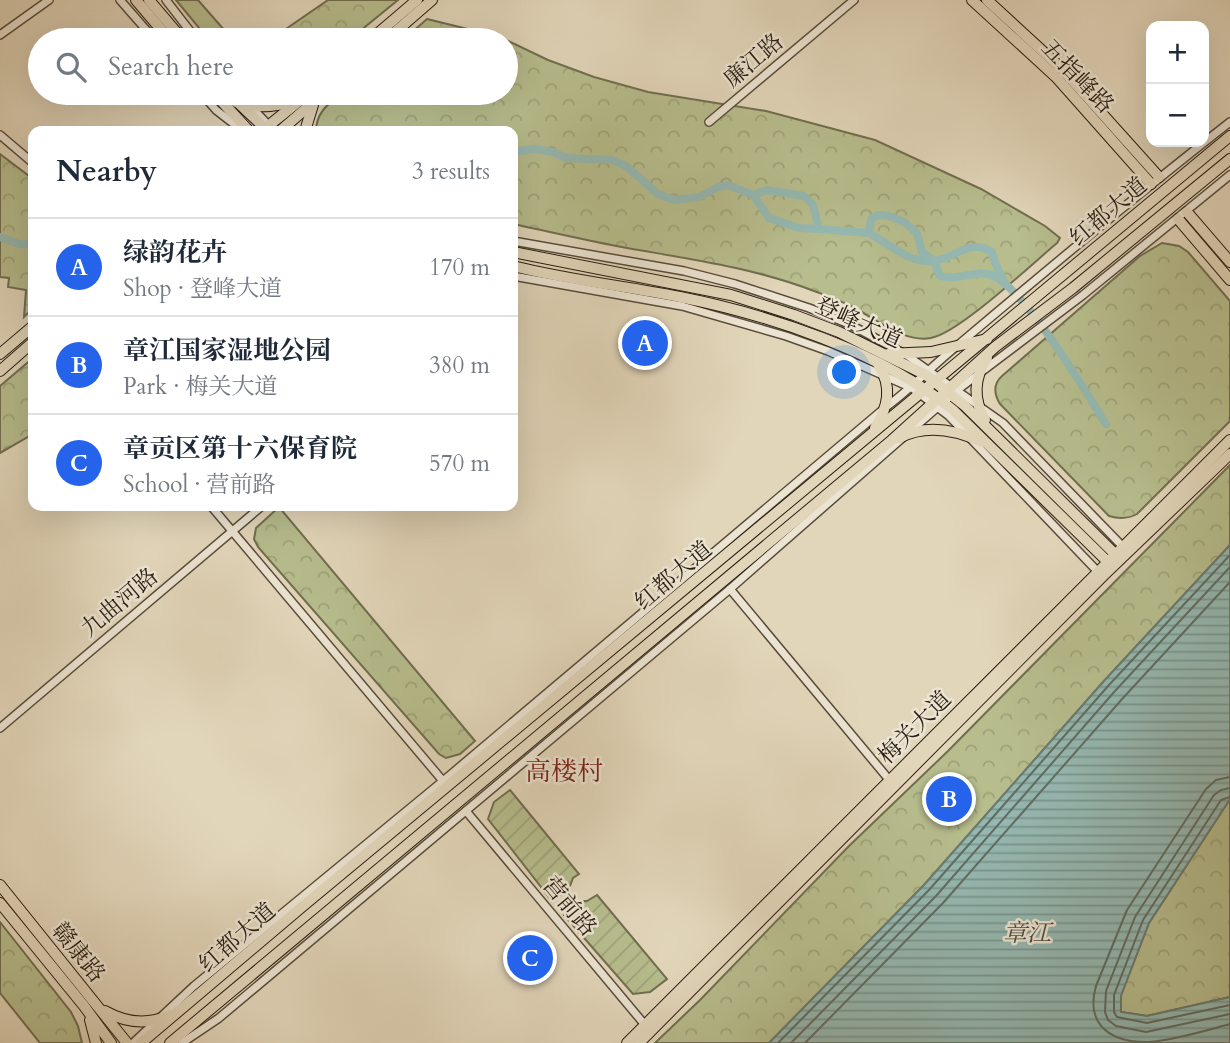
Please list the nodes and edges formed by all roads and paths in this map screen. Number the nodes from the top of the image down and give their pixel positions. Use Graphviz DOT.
graph roads {
  1 [pos="48,0"];
  2 [pos="120,0"];
  3 [pos="136,0"];
  4 [pos="149,0"];
  5 [pos="166,0"];
  6 [pos="417,0"];
  7 [pos="432,0"];
  8 [pos="855,0"];
  9 [pos="972,0"];
  10 [pos="987,0"];
  11 [pos="144,28"];
  12 [pos="160,28"];
  13 [pos="173,28"];
  14 [pos="188,28"];
  15 [pos="384,28"];
  16 [pos="400,28"];
  17 [pos="0,35"];
  18 [pos="212,105"];
  19 [pos="234,105"];
  20 [pos="235,105"];
  21 [pos="238,105"];
  22 [pos="246,105"];
  23 [pos="280,105"];
  24 [pos="300,105"];
  25 [pos="303,105"];
  26 [pos="308,105"];
  27 [pos="252,107"];
  28 [pos="709,122"];
  29 [pos="1230,122"];
  30 [pos="235,126"];
  31 [pos="237,126"];
  32 [pos="246,126"];
  33 [pos="262,126"];
  34 [pos="264,126"];
  35 [pos="272,126"];
  36 [pos="284,126"];
  37 [pos="306,126"];
  38 [pos="0,135"];
  39 [pos="1230,136"];
  40 [pos="28,159"];
  41 [pos="1230,159"];
  42 [pos="1230,174"];
  43 [pos="1155,180"];
  44 [pos="1187,212"];
  45 [pos="1178,219"];
  46 [pos="518,242"];
  47 [pos="518,253"];
  48 [pos="1230,262"];
  49 [pos="518,274"];
  50 [pos="518,274"];
  51 [pos="1230,280"];
  52 [pos="28,330"];
  53 [pos="988,339"];
  54 [pos="28,346"];
  55 [pos="956,346"];
  56 [pos="995,347"];
  57 [pos="882,353"];
  58 [pos="0,354"];
  59 [pos="905,354"];
  60 [pos="878,364"];
  61 [pos="0,371"];
  62 [pos="980,371"];
  63 [pos="884,375"];
  64 [pos="933,376"];
  65 [pos="919,389"];
  66 [pos="951,391"];
  67 [pos="939,402"];
  68 [pos="979,406"];
  69 [pos="886,407"];
  70 [pos="908,433"];
  71 [pos="996,434"];
  72 [pos="871,435"];
  73 [pos="967,435"];
  74 [pos="892,440"];
  75 [pos="1230,440"];
  76 [pos="991,446"];
  77 [pos="1230,454"];
  78 [pos="215,511"];
  79 [pos="256,511"];
  80 [pos="232,532"];
  81 [pos="1118,557"];
  82 [pos="1100,574"];
  83 [pos="730,589"];
  84 [pos="0,728"];
  85 [pos="443,781"];
  86 [pos="892,783"];
  87 [pos="466,811"];
  88 [pos="0,885"];
  89 [pos="0,903"];
  90 [pos="188,1004"];
  91 [pos="84,1006"];
  92 [pos="98,1006"];
  93 [pos="204,1016"];
  94 [pos="157,1020"];
  95 [pos="645,1026"];
  96 [pos="184,1042"];
  97 [pos="96,1043"];
  98 [pos="111,1043"];
  99 [pos="127,1043"];
  100 [pos="133,1043"];
  101 [pos="141,1043"];
  102 [pos="170,1043"];
  103 [pos="627,1043"];
  104 [pos="639,1043"];
  1 -- 17 [label="street"];
  2 -- 11 [label="street"];
  3 -- 12 [label="main road"];
  4 -- 13 [label="main road"];
  5 -- 14 [label="street"];
  6 -- 15 [label="main road"];
  7 -- 16 [label="main road"];
  8 -- 28 [label="street, 廉江路"];
  9 -- 43 [label="main road, 五指峰路"];
  10 -- 43 [label="main road, 五指峰路"];
  18 -- 30 [label="street"];
  19 -- 31 [label="main road"];
  20 -- 32 [label="main road"];
  21 -- 33 [label="main road"];
  22 -- 27 [label="main road"];
  23 -- 27 [label="main road"];
  24 -- 35 [label="main road"];
  25 -- 36 [label="main road"];
  26 -- 37 [label="main road"];
  27 -- 34 [label="street"];
  29 -- 43 [label="street"];
  38 -- 40 [label="street"];
  39 -- 53 [label="main road, 红都大道"];
  41 -- 56 [label="main road, 红都大道"];
  42 -- 44 [label="street"];
  43 -- 55 [label="street"];
  44 -- 45 [label="street"];
  44 -- 48 [label="main road"];
  45 -- 51 [label="main road"];
  45 -- 62 [label="street"];
  46 -- 59 [label="street"];
  47 -- 57 [label="main road, 登峰大道"];
  49 -- 60 [label="main road, 登峰大道"];
  50 -- 63 [label="street"];
  52 -- 58 [label="main road"];
  53 -- 55 [label="main road"];
  53 -- 64 [label="main road, 红都大道"];
  54 -- 61 [label="main road"];
  55 -- 59 [label="main road"];
  55 -- 64 [label="street"];
  56 -- 62 [label="main road"];
  56 -- 66 [label="main road, 红都大道"];
  57 -- 59 [label="main road"];
  57 -- 64 [label="main road, 登峰大道"];
  59 -- 64 [label="street"];
  60 -- 63 [label="main road"];
  60 -- 65 [label="main road, 登峰大道"];
  62 -- 66 [label="street"];
  62 -- 68 [label="main road"];
  63 -- 65 [label="street"];
  63 -- 69 [label="main road"];
  64 -- 65 [label="main road, 红都大道"];
  64 -- 66 [label="main road, 登峰大道"];
  65 -- 67 [label="main road, 登峰大道"];
  65 -- 69 [label="street"];
  65 -- 72 [label="main road, 红都大道"];
  66 -- 67 [label="main road, 红都大道"];
  66 -- 68 [label="street"];
  66 -- 71 [label="main road, 登峰大道"];
  67 -- 70 [label="street"];
  67 -- 73 [label="street"];
  67 -- 74 [label="main road, 红都大道"];
  67 -- 76 [label="main road, 登峰大道"];
  68 -- 71 [label="main road"];
  68 -- 81 [label="street"];
  69 -- 72 [label="main road"];
  69 -- 85 [label="street"];
  70 -- 73 [label="main road"];
  70 -- 74 [label="main road"];
  70 -- 83 [label="street"];
  71 -- 81 [label="main road, 登峰大道"];
  72 -- 90 [label="main road, 红都大道"];
  73 -- 76 [label="main road"];
  73 -- 82 [label="street"];
  74 -- 93 [label="main road, 红都大道"];
  75 -- 81 [label="main road, 梅关大道"];
  76 -- 81 [label="main road, 登峰大道"];
  77 -- 81 [label="main road, 梅关大道"];
  78 -- 80 [label="street"];
  79 -- 80 [label="street, 九曲河路"];
  80 -- 84 [label="street, 九曲河路"];
  80 -- 85 [label="street"];
  81 -- 82 [label="main road, 梅关大道"];
  82 -- 86 [label="main road, 梅关大道"];
  83 -- 86 [label="street"];
  83 -- 87 [label="street"];
  85 -- 94 [label="street"];
  86 -- 95 [label="main road, 梅关大道"];
  86 -- 104 [label="main road, 梅关大道"];
  87 -- 95 [label="street, 营前路"];
  87 -- 96 [label="street"];
  88 -- 92 [label="main road, 赣康路"];
  89 -- 91 [label="main road, 赣康路"];
  90 -- 94 [label="main road"];
  90 -- 101 [label="main road, 红都大道"];
  91 -- 97 [label="main road"];
  91 -- 98 [label="main road, 赣康路"];
  92 -- 94 [label="main road"];
  92 -- 99 [label="main road, 赣康路"];
  93 -- 96 [label="main road"];
  93 -- 102 [label="main road, 红都大道"];
  94 -- 100 [label="street"];
  95 -- 103 [label="main road, 梅关大道"];
}
